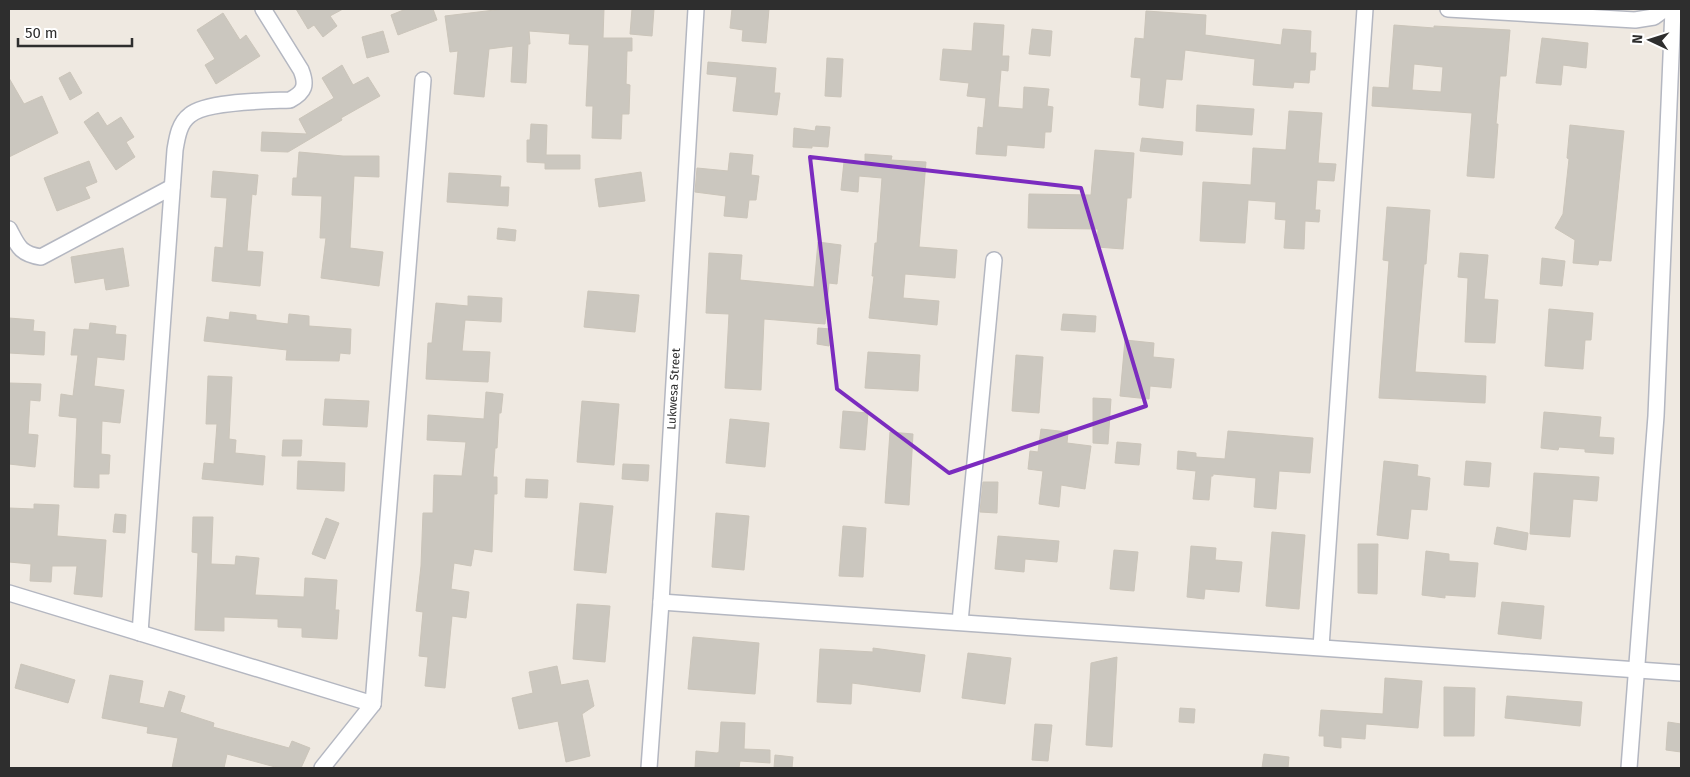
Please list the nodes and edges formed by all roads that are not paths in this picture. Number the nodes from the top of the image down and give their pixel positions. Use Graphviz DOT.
graph roads {
  1 [pos="263,9"];
  2 [pos="696,9"];
  3 [pos="1365,9"];
  4 [pos="1448,9"];
  5 [pos="1665,9"];
  6 [pos="1673,9"];
  7 [pos="423,80"];
  8 [pos="172,187"];
  9 [pos="9,229"];
  10 [pos="994,260"];
  11 [pos="9,592"];
  12 [pos="661,602"];
  13 [pos="960,622"];
  14 [pos="140,632"];
  15 [pos="1320,648"];
  16 [pos="1635,670"];
  17 [pos="1681,673"];
  18 [pos="373,704"];
  19 [pos="322,768"];
  20 [pos="649,768"];
  21 [pos="1628,768"];
  1 -- 8 [label="street"];
  2 -- 12 [label="street, Lukwesa Street"];
  3 -- 15 [label="street"];
  4 -- 5 [label="street"];
  6 -- 16 [label="street"];
  7 -- 18 [label="street"];
  8 -- 9 [label="street"];
  8 -- 14 [label="street"];
  10 -- 13 [label="street"];
  11 -- 14 [label="street"];
  12 -- 13 [label="street"];
  12 -- 20 [label="street, Lukwesa Street"];
  13 -- 15 [label="street"];
  14 -- 18 [label="street"];
  15 -- 16 [label="street"];
  16 -- 17 [label="street"];
  16 -- 21 [label="street"];
  18 -- 19 [label="street"];
}
